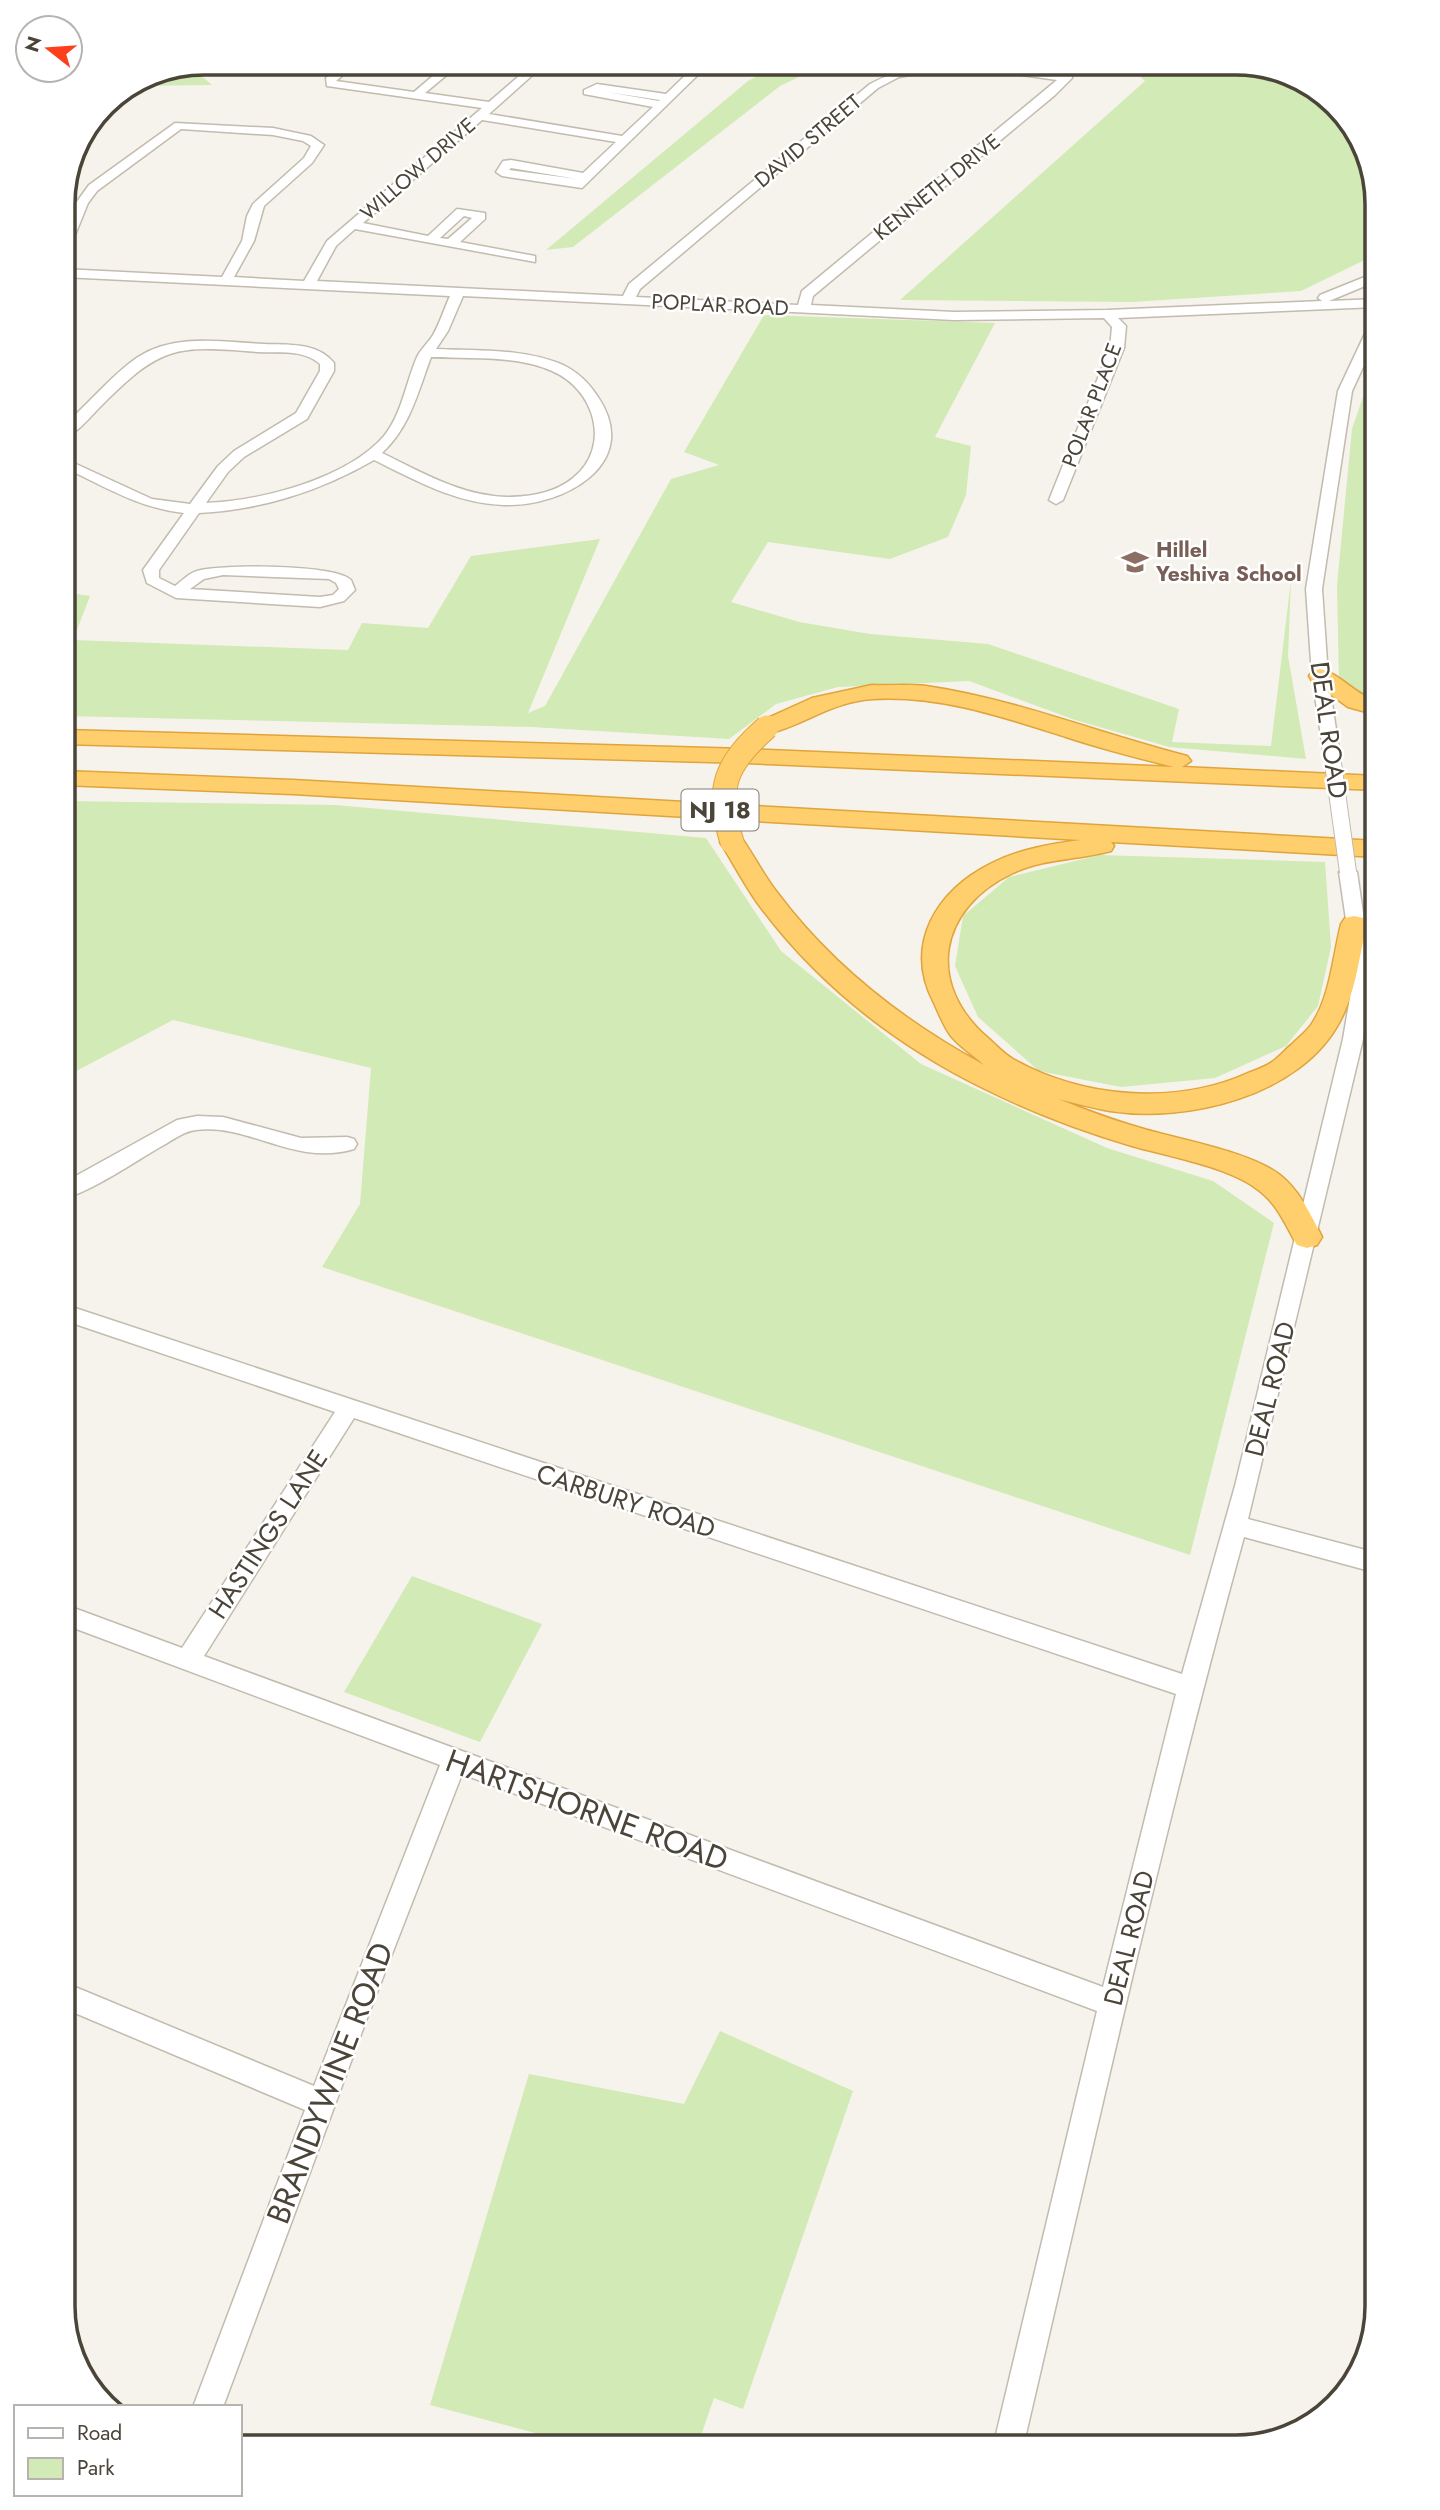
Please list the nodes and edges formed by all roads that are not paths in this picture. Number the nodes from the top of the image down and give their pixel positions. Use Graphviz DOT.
graph roads {
  1 [pos="335,76"];
  2 [pos="439,76"];
  3 [pos="526,76"];
  4 [pos="692,76"];
  5 [pos="890,76"];
  6 [pos="1045,76"];
  7 [pos="1066,78"];
  8 [pos="418,94"];
  9 [pos="665,102"];
  10 [pos="492,106"];
  11 [pos="480,116"];
  12 [pos="625,141"];
  13 [pos="586,177"];
  14 [pos="76,218"];
  15 [pos="352,225"];
  16 [pos="431,240"];
  17 [pos="450,244"];
  18 [pos="530,259"];
  19 [pos="76,274"];
  20 [pos="226,281"];
  21 [pos="1365,282"];
  22 [pos="307,285"];
  23 [pos="458,292"];
  24 [pos="628,300"];
  25 [pos="1365,303"];
  26 [pos="1303,304"];
  27 [pos="1347,304"];
  28 [pos="803,309"];
  29 [pos="1107,314"];
  30 [pos="1365,315"];
  31 [pos="429,325"];
  32 [pos="1365,346"];
  33 [pos="426,353"];
  34 [pos="76,422"];
  35 [pos="374,455"];
  36 [pos="76,469"];
  37 [pos="1056,500"];
  38 [pos="195,508"];
  39 [pos="176,593"];
  40 [pos="1320,676"];
  41 [pos="1365,705"];
  42 [pos="76,737"];
  43 [pos="76,778"];
  44 [pos="1289,779"];
  45 [pos="1365,782"];
  46 [pos="1300,845"];
  47 [pos="1365,848"];
  48 [pos="1363,933"];
  49 [pos="1365,994"];
  50 [pos="347,1144"];
  51 [pos="76,1185"];
  52 [pos="1307,1237"];
  53 [pos="75,1316"];
  54 [pos="349,1408"];
  55 [pos="1235,1525"];
  56 [pos="1365,1560"];
  57 [pos="75,1619"];
  58 [pos="188,1660"];
  59 [pos="1190,1688"];
  60 [pos="454,1761"];
  61 [pos="75,2000"];
  62 [pos="1112,2004"];
  63 [pos="321,2103"];
  64 [pos="209,2405"];
  65 [pos="1011,2435"];
  1 -- 8 [label="street"];
  2 -- 8 [label="street"];
  3 -- 10 [label="street, WILLOW DRIVE"];
  4 -- 9 [label="street"];
  5 -- 24 [label="street, DAVID STREET"];
  6 -- 7 [label="street, DAVID STREET"];
  7 -- 28 [label="street, KENNETH DRIVE"];
  8 -- 10 [label="street"];
  9 -- 9 [label="street"];
  9 -- 12 [label="street"];
  10 -- 11 [label="street, WILLOW DRIVE"];
  11 -- 12 [label="street"];
  11 -- 15 [label="street, WILLOW DRIVE"];
  12 -- 13 [label="street"];
  13 -- 13 [label="street"];
  14 -- 20 [label="street"];
  15 -- 16 [label="street"];
  15 -- 22 [label="street, WILLOW DRIVE"];
  16 -- 17 [label="street"];
  16 -- 17 [label="street"];
  17 -- 18 [label="street"];
  19 -- 20 [label="street, POPLAR ROAD"];
  20 -- 22 [label="street, POPLAR ROAD"];
  21 -- 26 [label="street"];
  22 -- 23 [label="street, POPLAR ROAD"];
  23 -- 24 [label="street, POPLAR ROAD"];
  23 -- 33 [label="street"];
  24 -- 28 [label="street, POPLAR ROAD"];
  25 -- 27 [label="street, POPLAR ROAD"];
  26 -- 27 [label="street, POPLAR ROAD"];
  26 -- 29 [label="street, POPLAR ROAD"];
  27 -- 30 [label="street"];
  28 -- 29 [label="street, POPLAR ROAD"];
  29 -- 37 [label="street, POLAR PLACE"];
  31 -- 33 [label="street"];
  32 -- 40 [label="street, DEAL ROAD"];
  33 -- 35 [label="street"];
  33 -- 35 [label="street"];
  34 -- 38 [label="street"];
  35 -- 38 [label="street"];
  36 -- 38 [label="street"];
  38 -- 39 [label="street"];
  39 -- 39 [label="street"];
  40 -- 41 [label="highway"];
  40 -- 48 [label="street, DEAL ROAD, bridge"];
  42 -- 44 [label="highway, NJ 18"];
  43 -- 46 [label="highway, NJ 18"];
  44 -- 45 [label="highway, NJ 18"];
  44 -- 52 [label="highway, bridge"];
  46 -- 47 [label="highway, NJ 18"];
  46 -- 48 [label="highway"];
  49 -- 52 [label="street, DEAL ROAD"];
  50 -- 51 [label="street"];
  52 -- 55 [label="street, DEAL ROAD"];
  53 -- 54 [label="street, CARBURY ROAD"];
  54 -- 58 [label="street, HASTINGS LANE"];
  54 -- 59 [label="street, CARBURY ROAD"];
  55 -- 56 [label="street"];
  55 -- 59 [label="street, DEAL ROAD"];
  57 -- 58 [label="street, HARTSHORNE ROAD"];
  58 -- 60 [label="street, HARTSHORNE ROAD"];
  59 -- 62 [label="street, DEAL ROAD"];
  60 -- 62 [label="street, HARTSHORNE ROAD"];
  60 -- 63 [label="street, BRANDYWINE ROAD"];
  61 -- 63 [label="street"];
  62 -- 65 [label="street, DEAL ROAD"];
  63 -- 64 [label="street, BRANDYWINE ROAD"];
}
